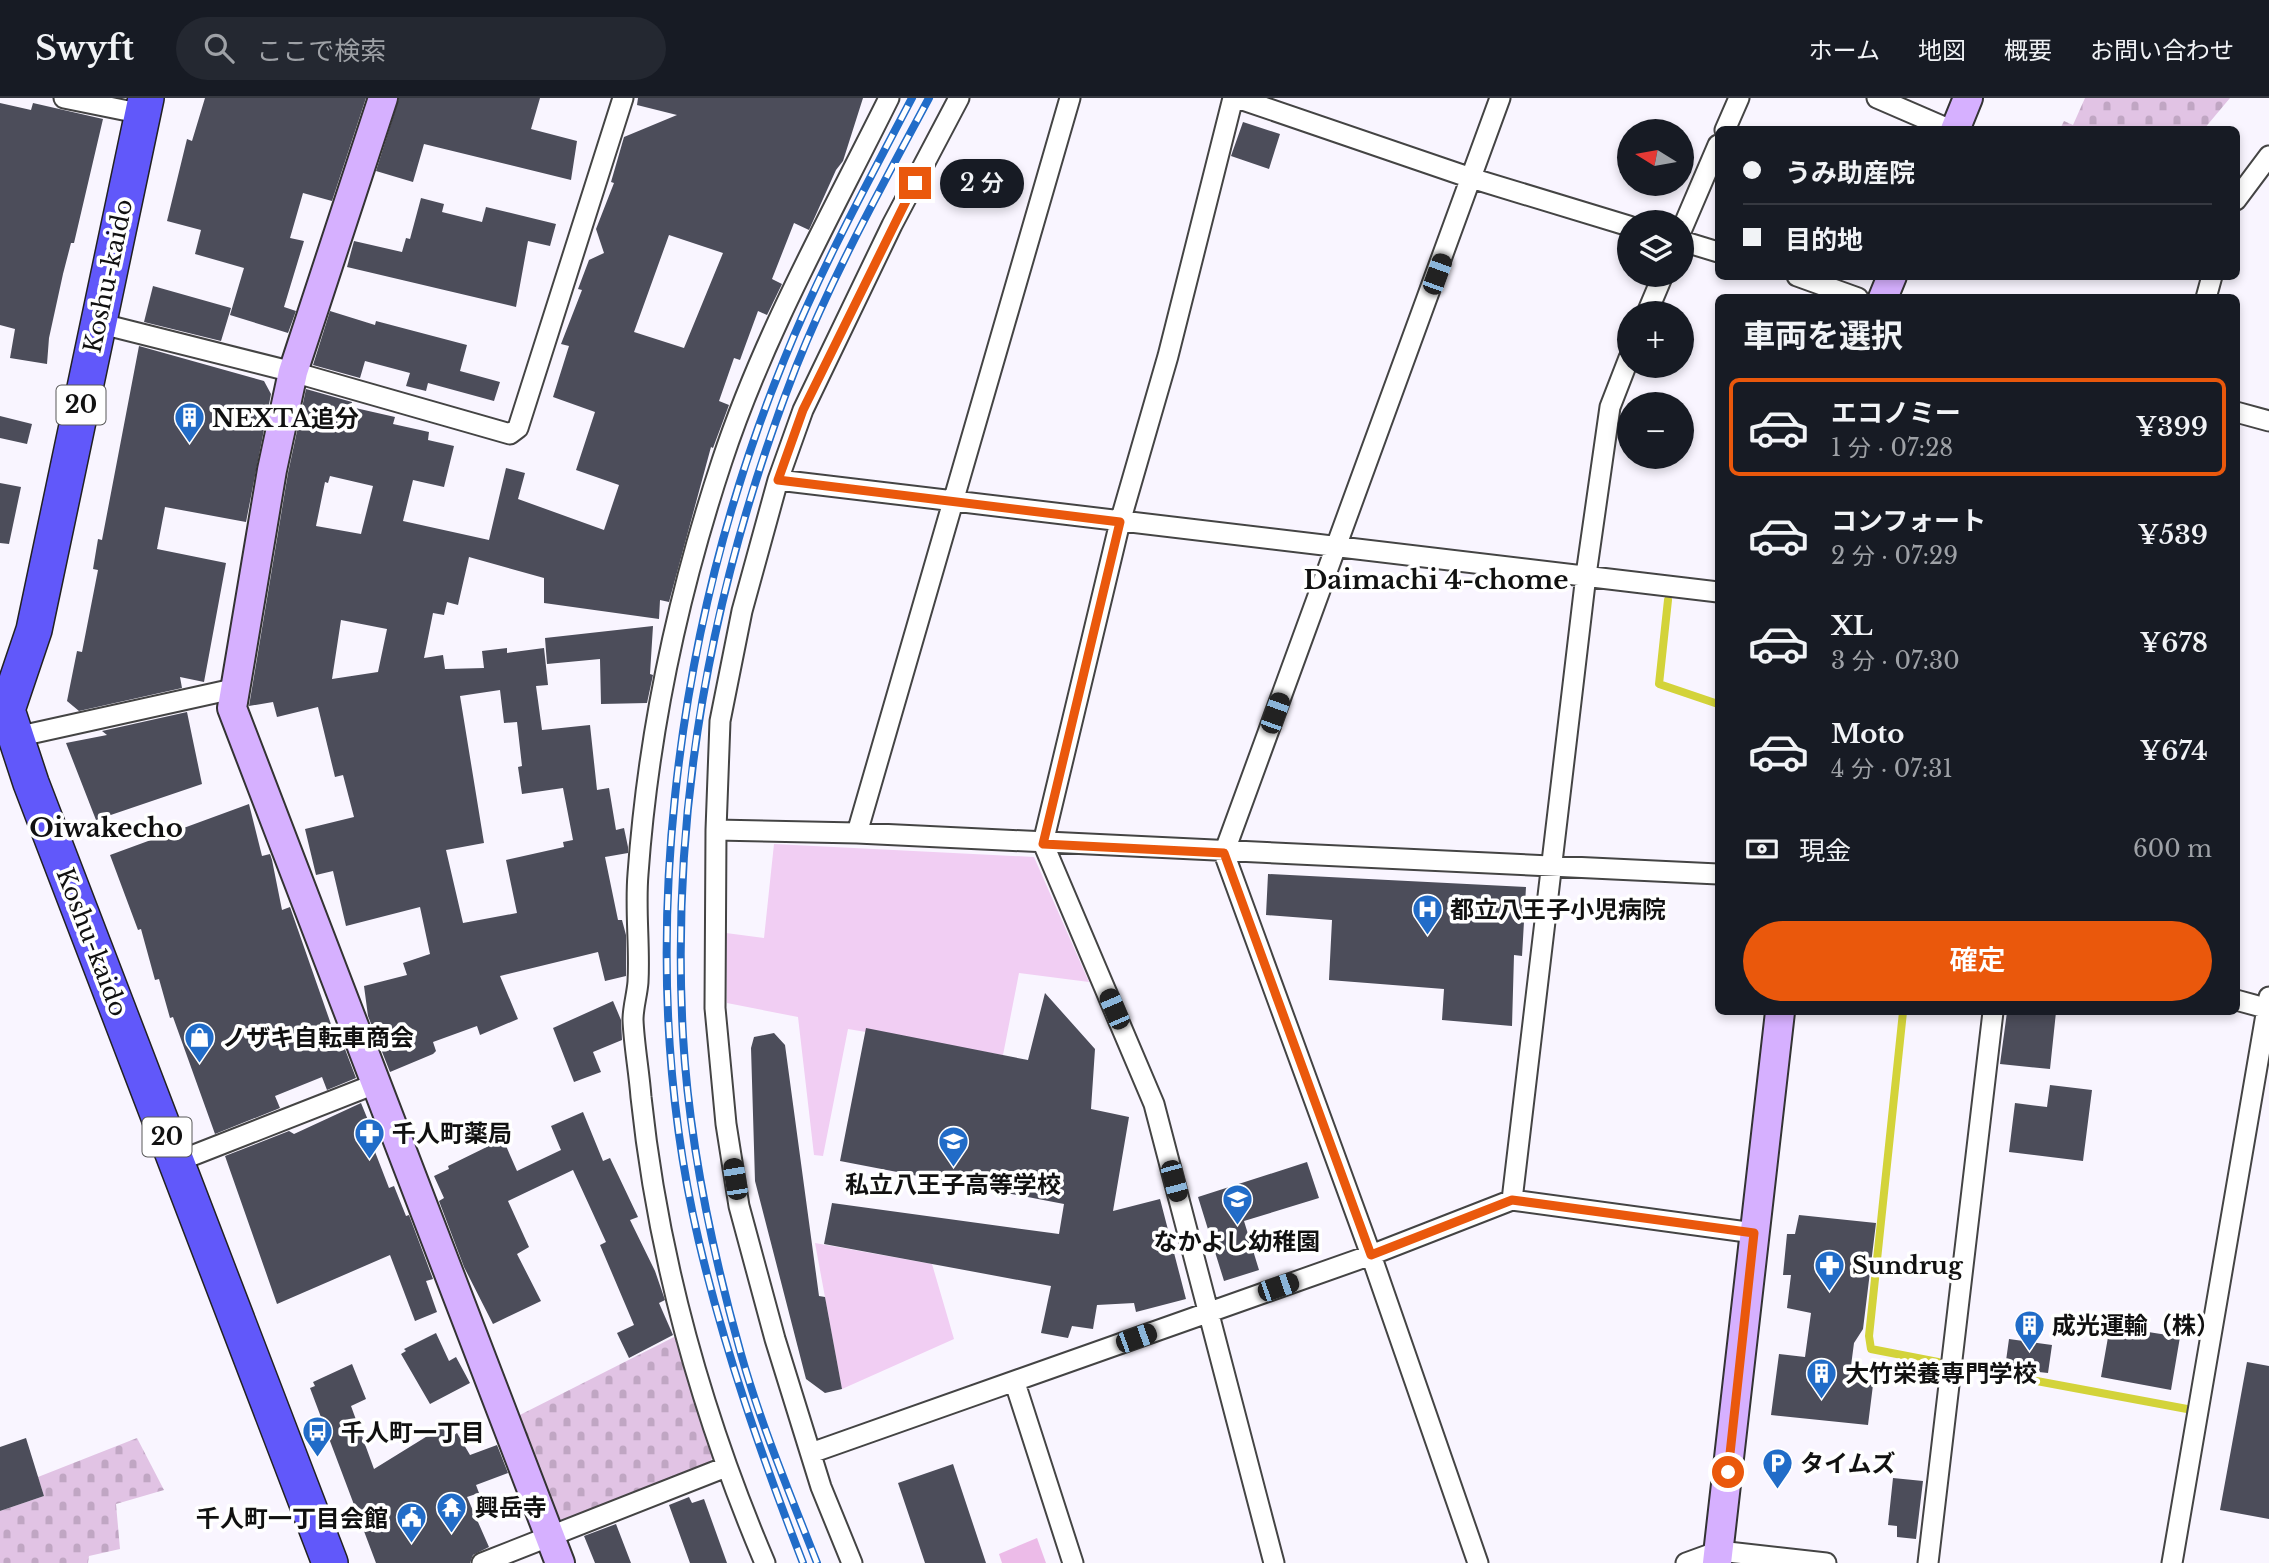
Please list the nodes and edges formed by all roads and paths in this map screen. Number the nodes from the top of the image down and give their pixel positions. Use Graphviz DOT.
graph roads {
  1 [pos="64,98"];
  2 [pos="383,98"];
  3 [pos="623,98"];
  4 [pos="889,98"];
  5 [pos="959,98"];
  6 [pos="1070,98"];
  7 [pos="1235,98"];
  8 [pos="1500,98"];
  9 [pos="1739,98"];
  10 [pos="1877,98"];
  11 [pos="1969,98"];
  12 [pos="145,106"];
  13 [pos="1727,126"];
  14 [pos="1944,126"];
  15 [pos="1955,126"];
  16 [pos="1715,152"];
  17 [pos="2269,156"];
  18 [pos="1471,178"];
  19 [pos="2240,195"];
  20 [pos="1690,210"];
  21 [pos="1617,222"];
  22 [pos="1694,245"];
  23 [pos="1715,251"];
  24 [pos="1808,280"];
  25 [pos="1847,294"];
  26 [pos="98,323"];
  27 [pos="293,372"];
  28 [pos="1621,378"];
  29 [pos="2240,413"];
  30 [pos="2269,421"];
  31 [pos="778,480"];
  32 [pos="951,502"];
  33 [pos="1120,522"];
  34 [pos="1335,546"];
  35 [pos="1586,576"];
  36 [pos="1715,592"];
  37 [pos="233,689"];
  38 [pos="6,717"];
  39 [pos="716,830"];
  40 [pos="857,833"];
  41 [pos="1043,844"];
  42 [pos="1224,853"];
  43 [pos="1550,866"];
  44 [pos="1715,874"];
  45 [pos="2240,1001"];
  46 [pos="2268,1005"];
  47 [pos="1780,1015"];
  48 [pos="1993,1015"];
  49 [pos="375,1084"];
  50 [pos="176,1162"];
  51 [pos="1512,1200"];
  52 [pos="1754,1233"];
  53 [pos="1371,1255"];
  54 [pos="1209,1311"];
  55 [pos="1015,1382"];
  56 [pos="811,1453"];
  57 [pos="726,1467"];
  58 [pos="549,1534"];
  59 [pos="1718,1557"];
  60 [pos="330,1563"];
  61 [pos="482,1563"];
  62 [pos="561,1563"];
  63 [pos="765,1563"];
  64 [pos="852,1563"];
  65 [pos="1073,1563"];
  66 [pos="1274,1563"];
  67 [pos="1478,1563"];
  68 [pos="1686,1563"];
  69 [pos="1826,1563"];
  70 [pos="1928,1563"];
  71 [pos="2172,1563"];
  1 -- 12 [label="street"];
  2 -- 27 [label="street"];
  3 -- 27 [label="street"];
  4 -- 57 [label="street"];
  5 -- 31 [label="street"];
  6 -- 32 [label="street"];
  7 -- 18 [label="street"];
  7 -- 33 [label="street"];
  8 -- 18 [label="street"];
  9 -- 13 [label="street"];
  10 -- 14 [label="street"];
  11 -- 15 [label="street"];
  12 -- 26 [label="highway, Koshu-kaido / 20"];
  16 -- 20 [label="street"];
  17 -- 19 [label="street"];
  18 -- 21 [label="street"];
  18 -- 34 [label="street"];
  22 -- 23 [label="street"];
  24 -- 25 [label="street"];
  26 -- 27 [label="street"];
  26 -- 38 [label="highway, Koshu-kaido / 20"];
  27 -- 37 [label="street"];
  28 -- 35 [label="street"];
  29 -- 30 [label="street"];
  31 -- 32 [label="street"];
  31 -- 39 [label="street"];
  32 -- 33 [label="street"];
  32 -- 40 [label="street"];
  33 -- 34 [label="street"];
  33 -- 41 [label="street"];
  34 -- 35 [label="street"];
  34 -- 42 [label="street"];
  35 -- 36 [label="street"];
  35 -- 43 [label="street"];
  37 -- 38 [label="street"];
  37 -- 49 [label="street"];
  38 -- 50 [label="highway, Koshu-kaido / 20"];
  39 -- 40 [label="street"];
  39 -- 56 [label="street"];
  40 -- 41 [label="street"];
  41 -- 42 [label="street"];
  41 -- 54 [label="street"];
  42 -- 43 [label="street"];
  42 -- 53 [label="street"];
  43 -- 44 [label="street"];
  43 -- 51 [label="street"];
  45 -- 46 [label="street"];
  46 -- 71 [label="street"];
  47 -- 52 [label="street"];
  48 -- 70 [label="street"];
  49 -- 50 [label="street"];
  49 -- 58 [label="street"];
  50 -- 60 [label="highway, Koshu-kaido / 20"];
  51 -- 52 [label="street"];
  51 -- 53 [label="street"];
  52 -- 59 [label="street"];
  53 -- 54 [label="street"];
  53 -- 67 [label="street"];
  54 -- 55 [label="street"];
  54 -- 66 [label="street"];
  55 -- 56 [label="street"];
  55 -- 65 [label="street"];
  56 -- 64 [label="street"];
  57 -- 58 [label="street"];
  57 -- 63 [label="street"];
  58 -- 61 [label="street"];
  58 -- 62 [label="street"];
  59 -- 68 [label="street"];
  59 -- 69 [label="street"];
}
